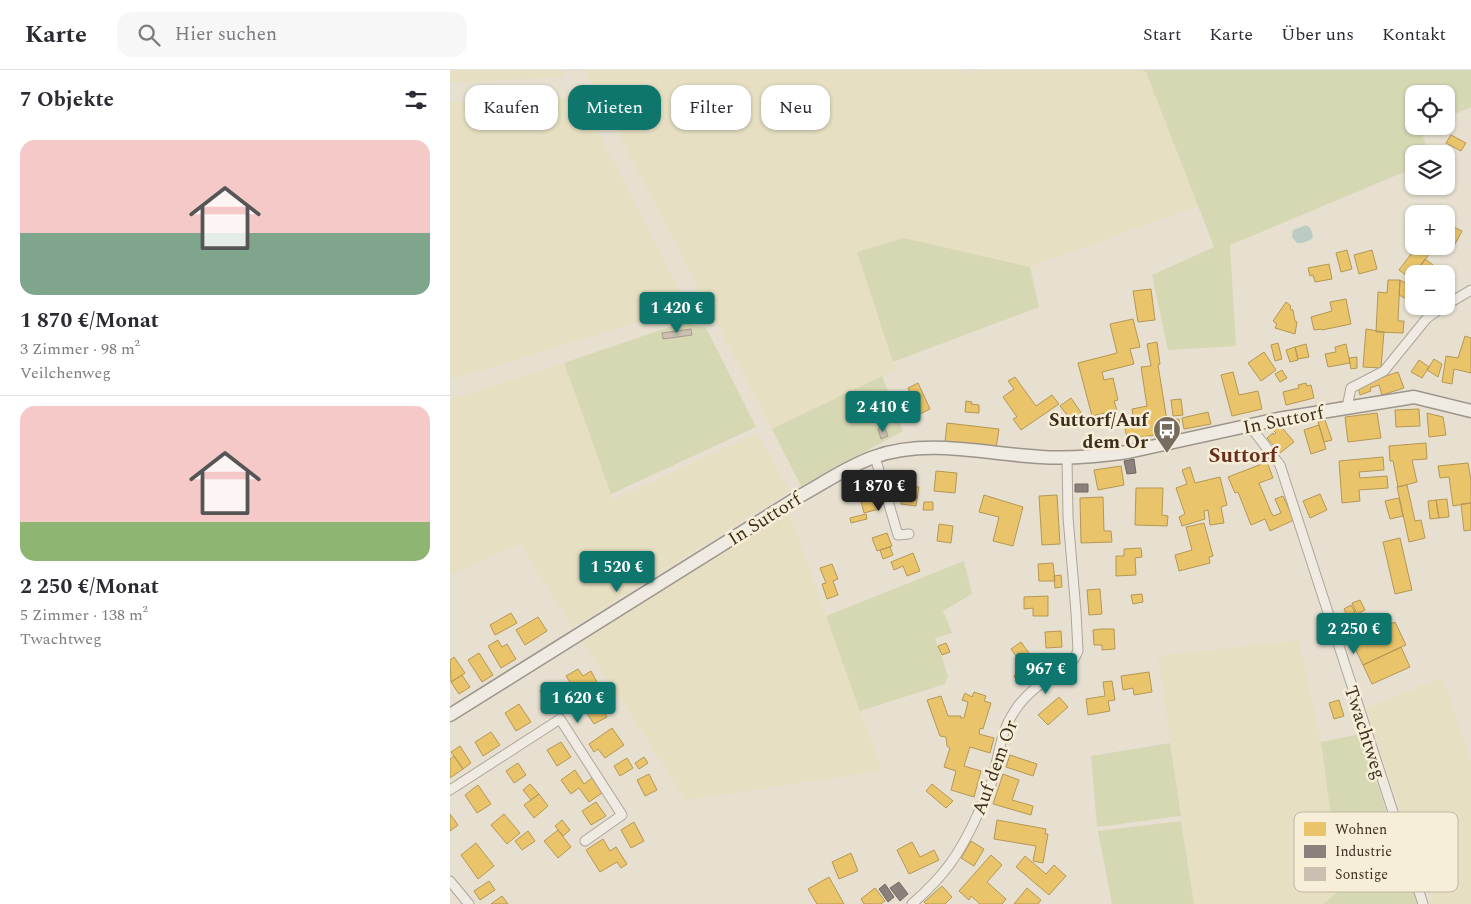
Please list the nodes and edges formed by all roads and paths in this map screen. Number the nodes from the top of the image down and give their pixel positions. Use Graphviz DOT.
graph roads {
  1 [pos="1471,290"];
  2 [pos="1455,299"];
  3 [pos="1431,315"];
  4 [pos="1347,407"];
  5 [pos="1471,411"];
  6 [pos="1249,425"];
  7 [pos="875,457"];
  8 [pos="1067,457"];
  9 [pos="909,534"];
  10 [pos="450,715"];
  11 [pos="450,790"];
  12 [pos="1393,812"];
  13 [pos="585,841"];
  14 [pos="450,881"];
  15 [pos="1419,892"];
  16 [pos="469,904"];
  17 [pos="912,904"];
  18 [pos="1423,904"];
  1 -- 2 [label="street"];
  3 -- 4 [label="street"];
  4 -- 5 [label="main road, In Suttorf"];
  4 -- 6 [label="main road, In Suttorf"];
  6 -- 8 [label="main road, In Suttorf"];
  6 -- 12 [label="street, Twachtweg"];
  7 -- 8 [label="main road, In Suttorf"];
  7 -- 9 [label="street"];
  7 -- 10 [label="main road, In Suttorf"];
  8 -- 17 [label="street, Auf dem Or"];
  11 -- 13 [label="street"];
  14 -- 16 [label="street"];
  15 -- 18 [label="street, Twachtweg"];
}
